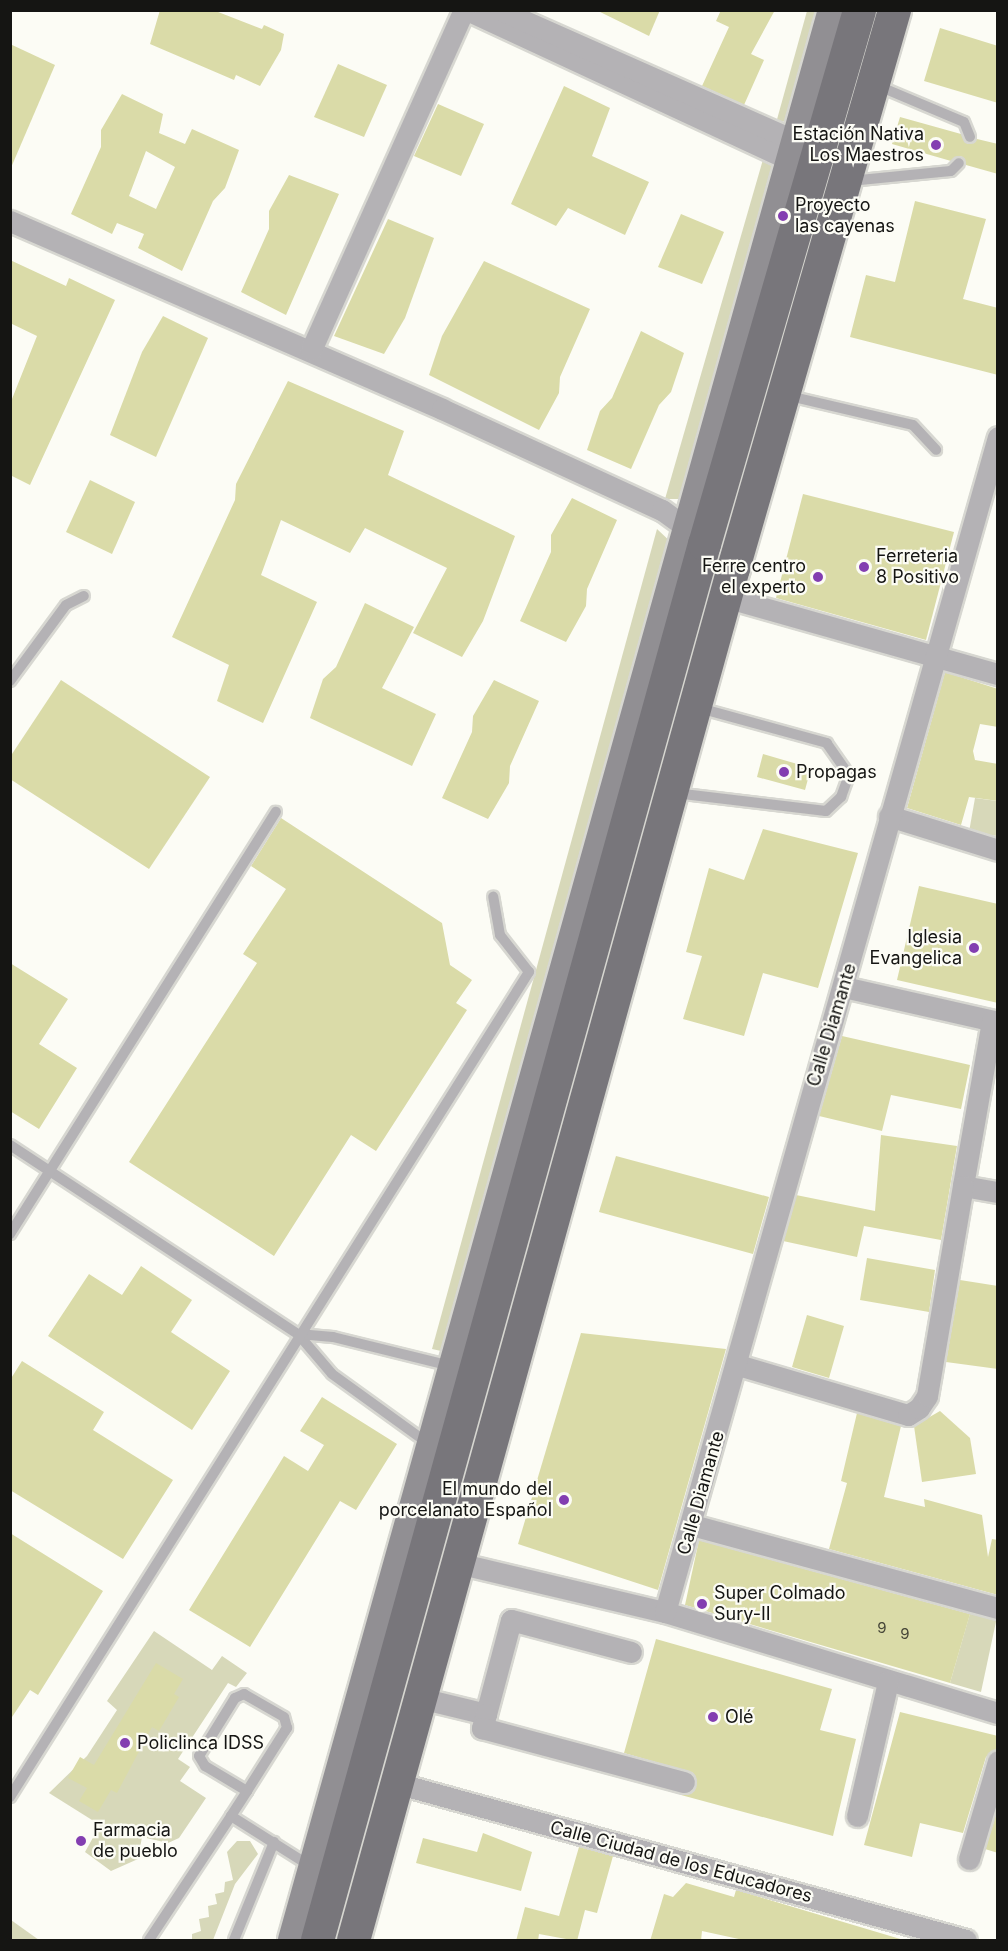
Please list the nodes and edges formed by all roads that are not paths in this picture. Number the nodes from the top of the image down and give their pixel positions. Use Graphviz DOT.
graph roads {
  1 [pos="465,10"];
  2 [pos="500,10"];
  3 [pos="833,10"];
  4 [pos="859,10"];
  5 [pos="894,10"];
  6 [pos="564,50"];
  7 [pos="871,83"];
  8 [pos="969,137"];
  9 [pos="784,147"];
  10 [pos="959,163"];
  11 [pos="844,181"];
  12 [pos="10,221"];
  13 [pos="311,350"];
  14 [pos="785,395"];
  15 [pos="998,437"];
  16 [pos="936,450"];
  17 [pos="687,528"];
  18 [pos="84,596"];
  19 [pos="725,597"];
  20 [pos="934,656"];
  21 [pos="998,674"];
  22 [pos="10,681"];
  23 [pos="695,707"];
  24 [pos="672,793"];
  25 [pos="276,812"];
  26 [pos="889,816"];
  27 [pos="998,850"];
  28 [pos="493,897"];
  29 [pos="844,987"];
  30 [pos="995,1021"];
  31 [pos="10,1145"];
  32 [pos="52,1171"];
  33 [pos="963,1186"];
  34 [pos="998,1192"];
  35 [pos="10,1234"];
  36 [pos="298,1334"];
  37 [pos="451,1365"];
  38 [pos="738,1365"];
  39 [pos="429,1444"];
  40 [pos="692,1526"];
  41 [pos="457,1563"];
  42 [pos="998,1608"];
  43 [pos="665,1612"];
  44 [pos="631,1652"];
  45 [pos="888,1682"];
  46 [pos="420,1698"];
  47 [pos="998,1713"];
  48 [pos="486,1714"];
  49 [pos="998,1761"];
  50 [pos="684,1782"];
  51 [pos="396,1783"];
  52 [pos="247,1791"];
  53 [pos="10,1797"];
  54 [pos="231,1816"];
  55 [pos="857,1816"];
  56 [pos="274,1842"];
  57 [pos="969,1859"];
  58 [pos="313,1868"];
  59 [pos="149,1941"];
  60 [pos="234,1941"];
  61 [pos="292,1941"];
  62 [pos="317,1941"];
  63 [pos="353,1941"];
  64 [pos="966,1941"];
  1 -- 6 [label="street"];
  1 -- 13 [label="street"];
  2 -- 6 [label="street"];
  3 -- 9 [label="street"];
  4 -- 62 [label="main road"];
  5 -- 7 [label="main road"];
  6 -- 9 [label="street"];
  7 -- 8 [label="lane"];
  7 -- 11 [label="main road"];
  9 -- 17 [label="street"];
  10 -- 11 [label="lane"];
  11 -- 14 [label="main road"];
  12 -- 13 [label="street"];
  13 -- 17 [label="street"];
  14 -- 16 [label="lane"];
  14 -- 19 [label="main road"];
  15 -- 20 [label="street, Calle Diamante"];
  17 -- 37 [label="street"];
  18 -- 22 [label="lane"];
  19 -- 20 [label="street"];
  19 -- 23 [label="main road"];
  20 -- 21 [label="street"];
  20 -- 26 [label="street, Calle Diamante"];
  23 -- 24 [label="main road"];
  23 -- 24 [label="lane"];
  24 -- 41 [label="main road"];
  25 -- 32 [label="lane"];
  26 -- 27 [label="street"];
  26 -- 29 [label="street, Calle Diamante"];
  28 -- 36 [label="lane"];
  29 -- 30 [label="street"];
  29 -- 38 [label="street, Calle Diamante"];
  30 -- 33 [label="street"];
  31 -- 32 [label="lane"];
  32 -- 35 [label="lane"];
  32 -- 36 [label="lane"];
  33 -- 34 [label="street"];
  33 -- 38 [label="street"];
  36 -- 37 [label="lane"];
  36 -- 39 [label="lane"];
  36 -- 53 [label="lane"];
  37 -- 39 [label="street"];
  38 -- 40 [label="street, Calle Diamante"];
  39 -- 58 [label="street"];
  40 -- 42 [label="street"];
  40 -- 43 [label="street, Calle Diamante"];
  41 -- 43 [label="street"];
  41 -- 46 [label="main road"];
  43 -- 45 [label="street"];
  44 -- 48 [label="street"];
  45 -- 47 [label="street"];
  45 -- 55 [label="street"];
  46 -- 48 [label="street"];
  46 -- 51 [label="main road"];
  48 -- 50 [label="street"];
  49 -- 57 [label="street"];
  51 -- 63 [label="main road"];
  51 -- 64 [label="street, Calle Ciudad de los Educadores"];
  52 -- 52 [label="lane"];
  52 -- 54 [label="lane"];
  54 -- 56 [label="lane"];
  54 -- 59 [label="lane"];
  56 -- 58 [label="lane"];
  56 -- 60 [label="lane"];
  58 -- 61 [label="street"];
}
